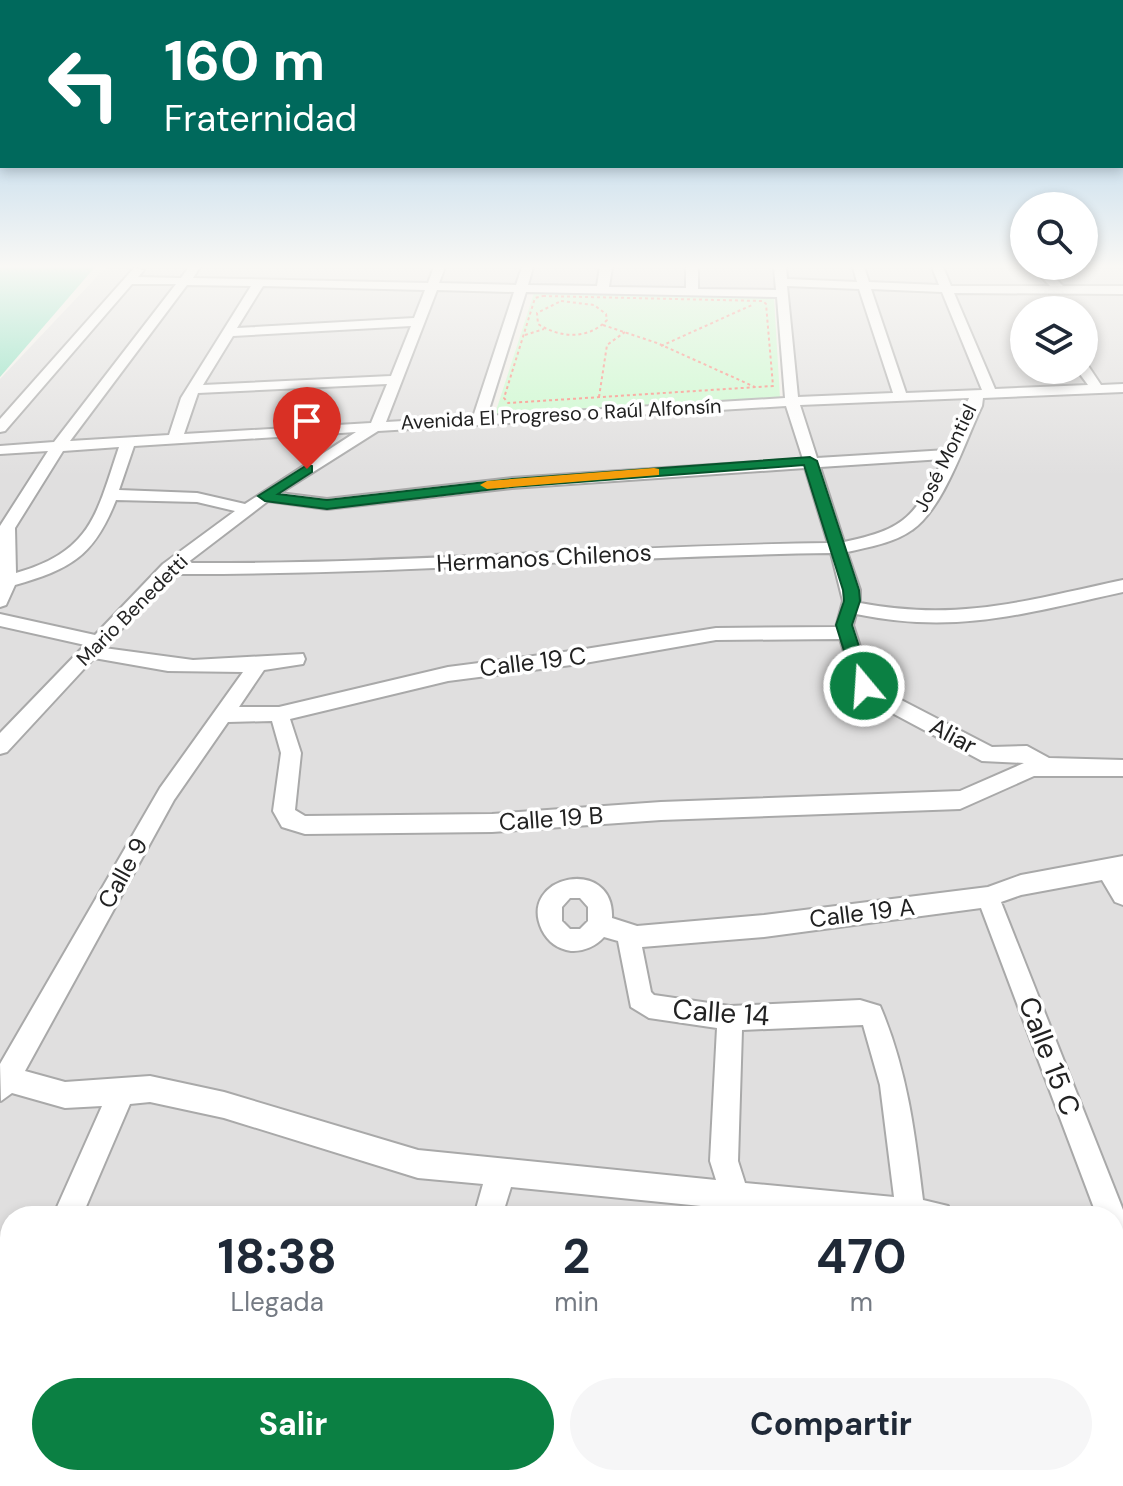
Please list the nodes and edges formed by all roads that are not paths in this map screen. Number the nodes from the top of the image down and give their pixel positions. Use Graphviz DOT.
graph roads {
  1 [pos="81,336"];
  2 [pos="142,336"];
  3 [pos="227,336"];
  4 [pos="412,336"];
  5 [pos="507,336"];
  6 [pos="785,336"];
  7 [pos="881,336"];
  8 [pos="962,336"];
  9 [pos="395,380"];
  10 [pos="1094,384"];
  11 [pos="1123,388"];
  12 [pos="194,389"];
  13 [pos="1098,390"];
  14 [pos="983,394"];
  15 [pos="901,398"];
  16 [pos="788,402"];
  17 [pos="479,419"];
  18 [pos="378,425"];
  19 [pos="0,428"];
  20 [pos="175,439"];
  21 [pos="128,442"];
  22 [pos="58,447"];
  23 [pos="0,450"];
  24 [pos="950,454"];
  25 [pos="810,461"];
  26 [pos="109,495"];
  27 [pos="265,496"];
  28 [pos="247,510"];
  29 [pos="913,522"];
  30 [pos="839,548"];
  31 [pos="169,568"];
  32 [pos="9,581"];
  33 [pos="1123,586"];
  34 [pos="0,601"];
  35 [pos="849,607"];
  36 [pos="0,620"];
  37 [pos="847,633"];
  38 [pos="94,646"];
  39 [pos="296,659"];
  40 [pos="258,665"];
  41 [pos="279,714"];
  42 [pos="223,715"];
  43 [pos="0,746"];
  44 [pos="1046,767"];
  45 [pos="1123,768"];
  46 [pos="1116,868"];
  47 [pos="1123,895"];
  48 [pos="988,897"];
  49 [pos="600,925"];
  50 [pos="628,934"];
  51 [pos="730,1018"];
  52 [pos="4,1084"];
  53 [pos="122,1092"];
  54 [pos="501,1173"];
  55 [pos="71,1206"];
  56 [pos="491,1206"];
  57 [pos="735,1206"];
  58 [pos="909,1206"];
  59 [pos="1107,1206"];
  1 -- 19 [label="street"];
  2 -- 22 [label="street"];
  3 -- 12 [label="street"];
  4 -- 9 [label="street"];
  5 -- 17 [label="street"];
  6 -- 16 [label="street, Aliar"];
  7 -- 15 [label="street"];
  8 -- 14 [label="street"];
  9 -- 12 [label="street"];
  9 -- 18 [label="street"];
  10 -- 13 [label="street"];
  11 -- 13 [label="street, Avenida El Progreso o Raúl Alfonsín"];
  12 -- 20 [label="street"];
  13 -- 14 [label="street, Avenida El Progreso o Raúl Alfonsín"];
  14 -- 15 [label="street, Avenida El Progreso o Raúl Alfonsín"];
  14 -- 24 [label="street, José Montiel"];
  15 -- 16 [label="street, Avenida El Progreso o Raúl Alfonsín"];
  16 -- 17 [label="street, Avenida El Progreso o Raúl Alfonsín"];
  16 -- 25 [label="street, Aliar"];
  17 -- 18 [label="street, Avenida El Progreso o Raúl Alfonsín"];
  18 -- 20 [label="street, Avenida El Progreso o Raúl Alfonsín"];
  18 -- 27 [label="street, Mario Benedetti"];
  20 -- 21 [label="street, Avenida El Progreso o Raúl Alfonsín"];
  21 -- 22 [label="street, Avenida El Progreso o Raúl Alfonsín"];
  21 -- 26 [label="street"];
  22 -- 23 [label="street, Avenida El Progreso o Raúl Alfonsín"];
  22 -- 32 [label="street"];
  24 -- 25 [label="street"];
  24 -- 29 [label="street, José Montiel"];
  25 -- 27 [label="street"];
  25 -- 30 [label="street, Aliar"];
  26 -- 28 [label="street"];
  26 -- 32 [label="street"];
  27 -- 28 [label="street, Mario Benedetti"];
  28 -- 31 [label="street, Mario Benedetti"];
  29 -- 30 [label="street, Hermanos Chilenos"];
  30 -- 31 [label="street, Hermanos Chilenos"];
  30 -- 35 [label="street, Aliar"];
  31 -- 38 [label="street, Mario Benedetti"];
  32 -- 34 [label="street"];
  33 -- 35 [label="street"];
  35 -- 37 [label="street, Aliar"];
  36 -- 38 [label="street"];
  37 -- 41 [label="street, Calle 19 C"];
  37 -- 44 [label="street, Aliar"];
  38 -- 40 [label="street"];
  38 -- 43 [label="street, Mario Benedetti"];
  39 -- 40 [label="street"];
  40 -- 42 [label="street, Calle 9"];
  41 -- 42 [label="street, Calle 19 C"];
  41 -- 44 [label="street, Calle 19 B"];
  42 -- 52 [label="street, Calle 9"];
  44 -- 45 [label="street"];
  46 -- 47 [label="street"];
  46 -- 48 [label="street, Calle 19 A"];
  48 -- 50 [label="street, Calle 19 A"];
  48 -- 59 [label="street, Calle 15 C"];
  49 -- 50 [label="street, Calle 19 A"];
  50 -- 51 [label="street, Calle 14"];
  51 -- 57 [label="street"];
  51 -- 58 [label="street, Calle 14"];
  52 -- 53 [label="street"];
  53 -- 54 [label="street"];
  53 -- 55 [label="street"];
  54 -- 56 [label="street"];
  54 -- 57 [label="street"];
}
